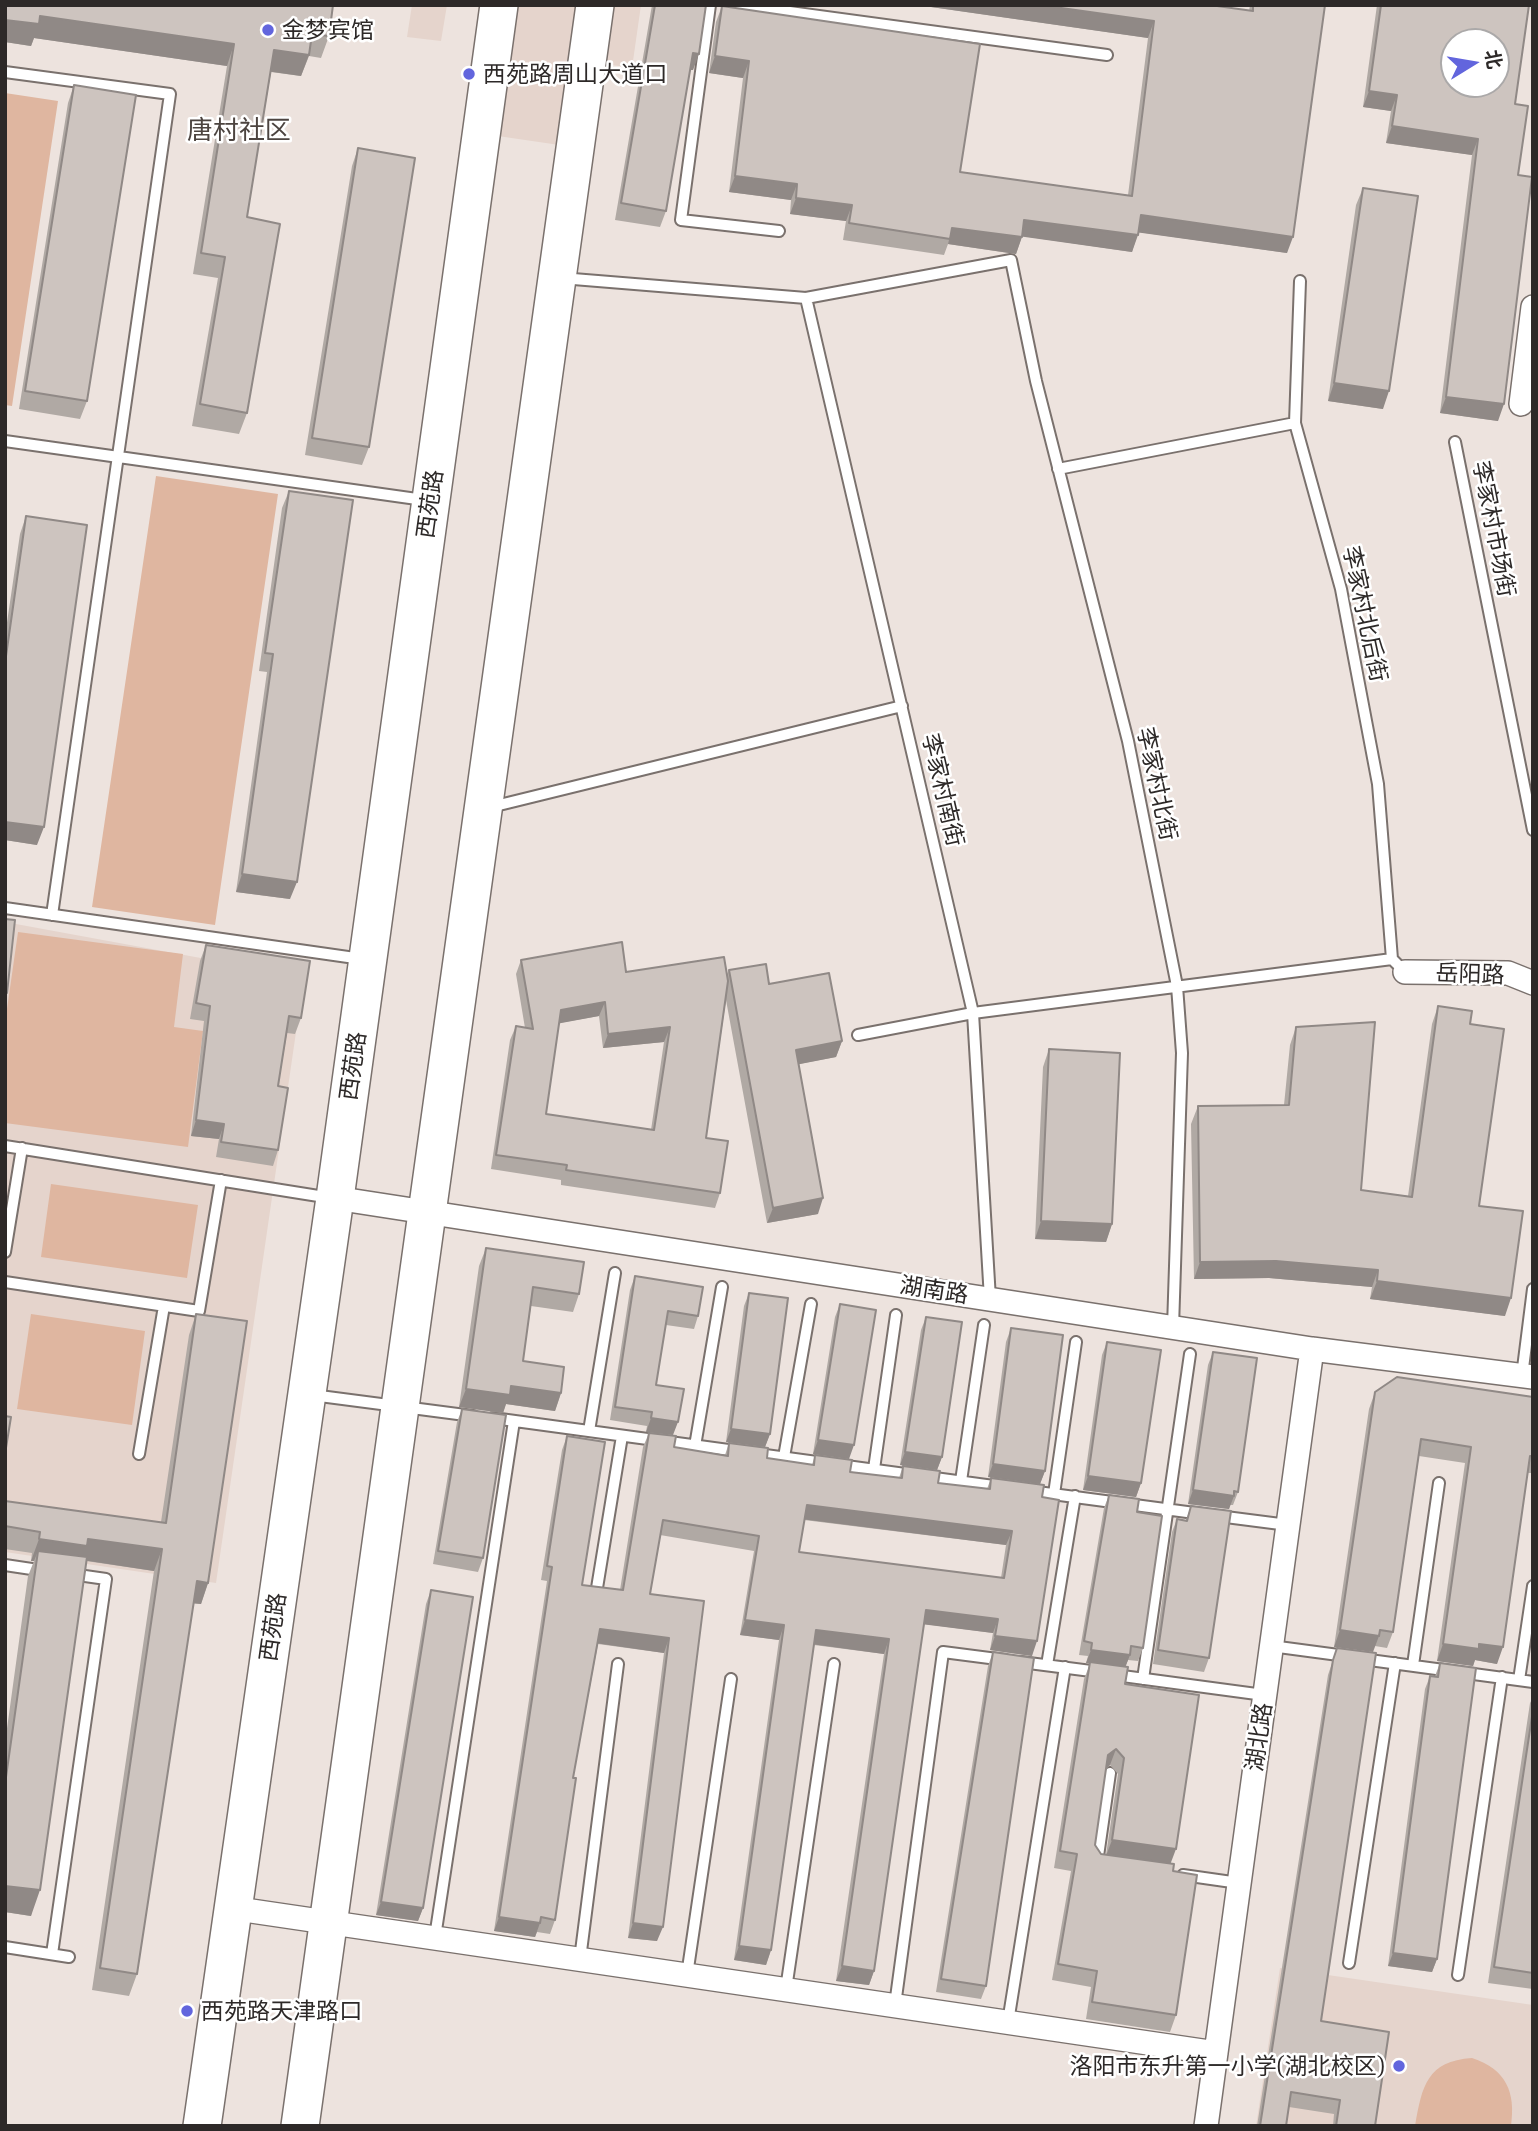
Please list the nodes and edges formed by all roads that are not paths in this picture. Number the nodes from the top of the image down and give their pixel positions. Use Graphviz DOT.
graph roads {
  1 [pos="499,5"];
  2 [pos="595,5"];
  3 [pos="710,5"];
  4 [pos="738,5"];
  5 [pos="1107,55"];
  6 [pos="5,72"];
  7 [pos="779,231"];
  8 [pos="558,278"];
  9 [pos="1300,281"];
  10 [pos="806,298"];
  11 [pos="1533,307"];
  12 [pos="1521,404"];
  13 [pos="1296,423"];
  14 [pos="5,441"];
  15 [pos="1455,442"];
  16 [pos="118,457"];
  17 [pos="1058,469"];
  18 [pos="430,501"];
  19 [pos="902,706"];
  20 [pos="485,809"];
  21 [pos="1533,830"];
  22 [pos="5,908"];
  23 [pos="52,915"];
  24 [pos="368,960"];
  25 [pos="1398,965"];
  26 [pos="1533,983"];
  27 [pos="1177,986"];
  28 [pos="973,1013"];
  29 [pos="858,1035"];
  30 [pos="5,1146"];
  31 [pos="22,1148"];
  32 [pos="221,1180"];
  33 [pos="335,1198"];
  34 [pos="428,1213"];
  35 [pos="5,1252"];
  36 [pos="615,1273"];
  37 [pos="5,1282"];
  38 [pos="722,1287"];
  39 [pos="1533,1289"];
  40 [pos="990,1299"];
  41 [pos="811,1304"];
  42 [pos="164,1306"];
  43 [pos="896,1315"];
  44 [pos="984,1325"];
  45 [pos="1173,1327"];
  46 [pos="1076,1342"];
  47 [pos="1312,1349"];
  48 [pos="1190,1354"];
  49 [pos="1527,1377"];
  50 [pos="307,1395"];
  51 [pos="401,1406"];
  52 [pos="514,1421"];
  53 [pos="589,1432"];
  54 [pos="622,1436"];
  55 [pos="695,1446"];
  56 [pos="139,1454"];
  57 [pos="784,1457"];
  58 [pos="874,1469"];
  59 [pos="961,1481"];
  60 [pos="1438,1483"];
  61 [pos="1054,1494"];
  62 [pos="1075,1496"];
  63 [pos="1169,1509"];
  64 [pos="1288,1525"];
  65 [pos="5,1565"];
  66 [pos="1533,1586"];
  67 [pos="596,1594"];
  68 [pos="1271,1646"];
  69 [pos="1395,1663"];
  70 [pos="618,1664"];
  71 [pos="834,1664"];
  72 [pos="1047,1665"];
  73 [pos="1413,1665"];
  74 [pos="1065,1667"];
  75 [pos="1502,1677"];
  76 [pos="732,1679"];
  77 [pos="1143,1679"];
  78 [pos="1519,1680"];
  79 [pos="1533,1682"];
  80 [pos="1265,1695"];
  81 [pos="1110,1773"];
  82 [pos="1110,1865"];
  83 [pos="1174,1874"];
  84 [pos="1239,1883"];
  85 [pos="231,1908"];
  86 [pos="329,1921"];
  87 [pos="435,1937"];
  88 [pos="5,1947"];
  89 [pos="52,1954"];
  90 [pos="69,1957"];
  91 [pos="580,1959"];
  92 [pos="1349,1963"];
  93 [pos="687,1975"];
  94 [pos="1458,1975"];
  95 [pos="786,1989"];
  96 [pos="895,2006"];
  97 [pos="1008,2022"];
  98 [pos="1216,2053"];
  99 [pos="202,2126"];
  100 [pos="300,2126"];
  101 [pos="1206,2126"];
  1 -- 18 [label="main road, 西苑路"];
  2 -- 8 [label="main road"];
  3 -- 7 [label="lane"];
  4 -- 5 [label="lane"];
  6 -- 16 [label="lane"];
  8 -- 10 [label="lane"];
  8 -- 20 [label="main road"];
  9 -- 13 [label="lane, 李家村北后街"];
  10 -- 17 [label="lane, 李家村北街"];
  10 -- 19 [label="lane, 李家村南街"];
  11 -- 12 [label="street"];
  13 -- 17 [label="lane"];
  13 -- 25 [label="lane, 李家村北后街"];
  14 -- 16 [label="lane"];
  15 -- 21 [label="lane, 李家村市场街"];
  16 -- 18 [label="lane"];
  16 -- 23 [label="lane"];
  17 -- 27 [label="lane, 李家村北街"];
  18 -- 24 [label="main road, 西苑路"];
  19 -- 20 [label="lane"];
  19 -- 28 [label="lane, 李家村南街"];
  20 -- 34 [label="main road"];
  22 -- 23 [label="lane"];
  23 -- 24 [label="lane"];
  24 -- 33 [label="main road, 西苑路"];
  25 -- 26 [label="street, 岳阳路"];
  25 -- 27 [label="lane"];
  27 -- 28 [label="lane"];
  27 -- 45 [label="lane, 李家村北街"];
  28 -- 29 [label="lane"];
  28 -- 40 [label="lane, 李家村南街"];
  30 -- 31 [label="lane"];
  31 -- 32 [label="lane"];
  31 -- 35 [label="lane"];
  32 -- 33 [label="lane"];
  32 -- 42 [label="lane"];
  33 -- 34 [label="street, 湖南路"];
  33 -- 50 [label="main road, 西苑路"];
  34 -- 40 [label="street, 湖南路"];
  34 -- 51 [label="main road"];
  36 -- 53 [label="lane"];
  37 -- 42 [label="lane"];
  38 -- 55 [label="lane"];
  39 -- 49 [label="lane"];
  40 -- 45 [label="street, 湖南路"];
  41 -- 57 [label="lane"];
  42 -- 56 [label="lane"];
  43 -- 58 [label="lane"];
  44 -- 59 [label="lane"];
  45 -- 47 [label="street, 湖南路"];
  46 -- 61 [label="lane"];
  47 -- 49 [label="street, 湖南路"];
  47 -- 64 [label="street, 湖北路"];
  48 -- 63 [label="lane"];
  50 -- 51 [label="lane"];
  50 -- 85 [label="main road, 西苑路"];
  51 -- 52 [label="lane"];
  51 -- 86 [label="main road"];
  52 -- 53 [label="lane"];
  52 -- 87 [label="lane"];
  53 -- 54 [label="lane"];
  54 -- 55 [label="lane"];
  54 -- 67 [label="lane"];
  55 -- 57 [label="lane"];
  57 -- 58 [label="lane"];
  58 -- 59 [label="lane"];
  59 -- 61 [label="lane"];
  60 -- 73 [label="lane"];
  61 -- 62 [label="lane"];
  62 -- 63 [label="lane"];
  62 -- 72 [label="lane"];
  63 -- 64 [label="lane"];
  63 -- 77 [label="lane"];
  64 -- 68 [label="street, 湖北路"];
  65 -- 89 [label="lane"];
  66 -- 78 [label="lane"];
  68 -- 69 [label="lane"];
  68 -- 80 [label="street, 湖北路"];
  69 -- 73 [label="lane"];
  69 -- 92 [label="lane"];
  70 -- 91 [label="lane"];
  71 -- 95 [label="lane"];
  72 -- 74 [label="lane"];
  72 -- 96 [label="lane"];
  73 -- 75 [label="lane"];
  74 -- 77 [label="lane"];
  74 -- 97 [label="lane"];
  75 -- 78 [label="lane"];
  75 -- 94 [label="lane"];
  76 -- 93 [label="lane"];
  77 -- 80 [label="lane"];
  78 -- 79 [label="lane"];
  80 -- 84 [label="street, 湖北路"];
  81 -- 82 [label="lane"];
  83 -- 84 [label="lane"];
  84 -- 98 [label="street, 湖北路"];
  85 -- 86 [label="street"];
  85 -- 99 [label="main road, 西苑路"];
  86 -- 87 [label="street"];
  86 -- 100 [label="main road"];
  87 -- 91 [label="street"];
  88 -- 89 [label="lane"];
  89 -- 90 [label="lane"];
  91 -- 93 [label="street"];
  93 -- 95 [label="street"];
  95 -- 96 [label="street"];
  96 -- 97 [label="street"];
  97 -- 98 [label="street"];
  98 -- 101 [label="street, 湖北路"];
}
